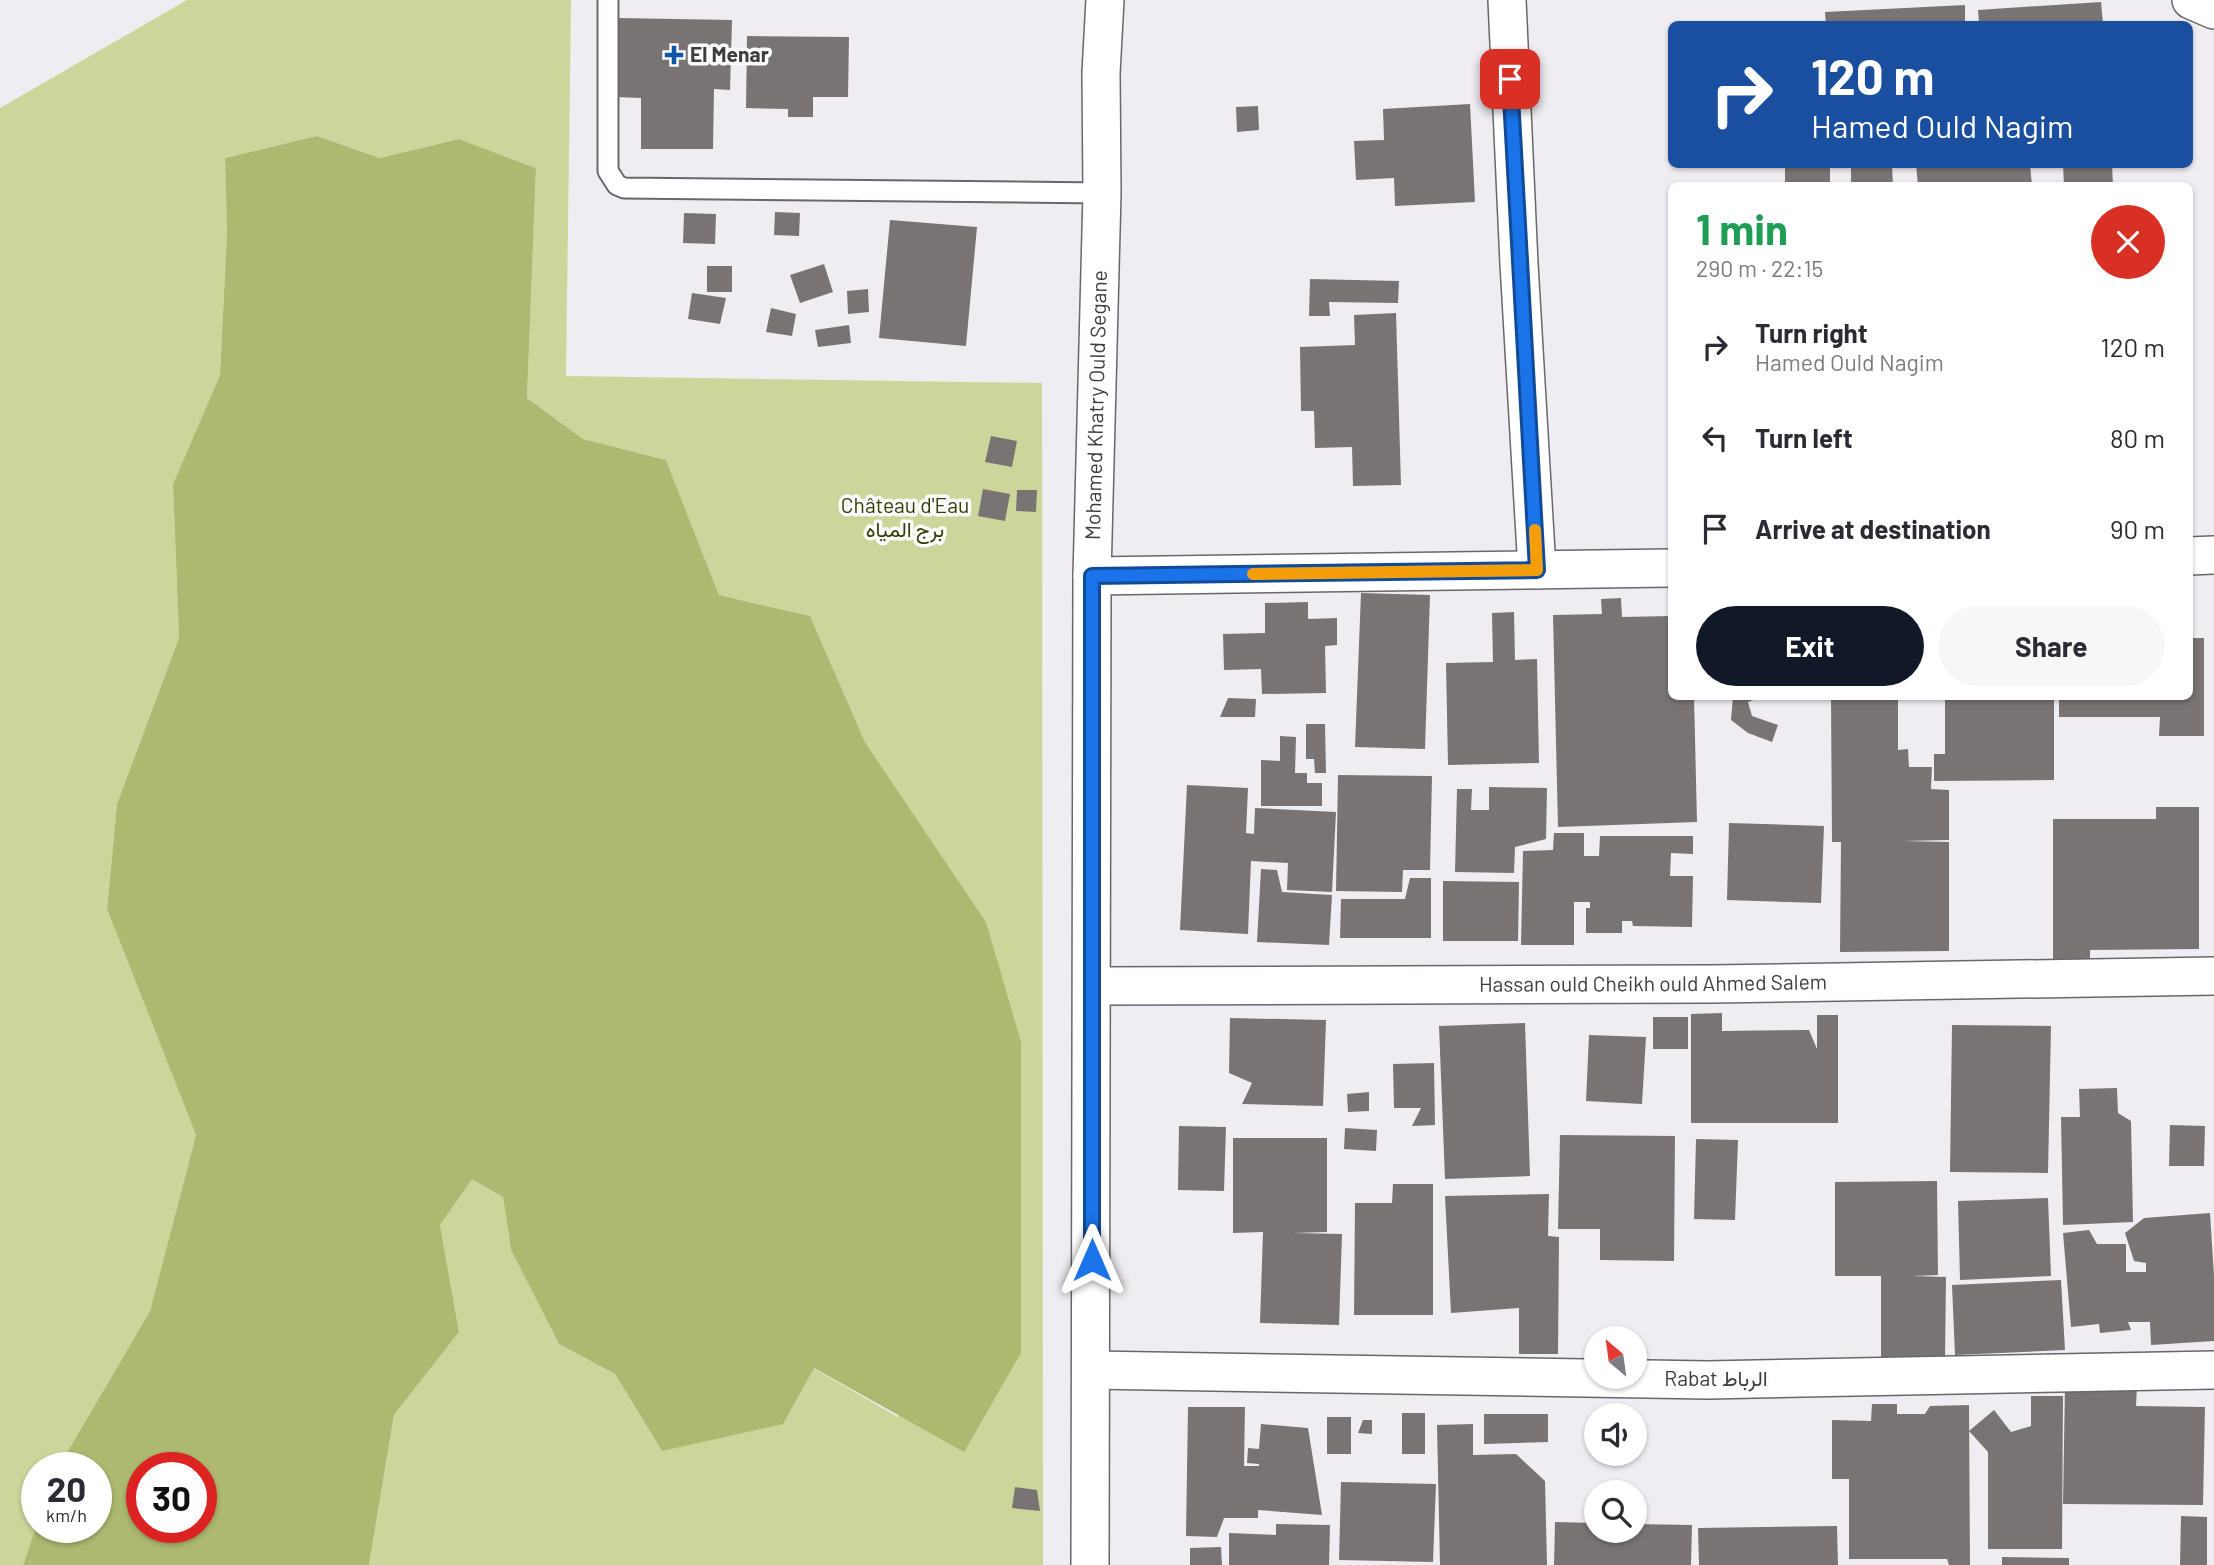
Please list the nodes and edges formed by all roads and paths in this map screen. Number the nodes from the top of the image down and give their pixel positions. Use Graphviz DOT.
graph roads {
  1 [pos="608,0"];
  2 [pos="1105,0"];
  3 [pos="1507,0"];
  4 [pos="2191,0"];
  5 [pos="2214,10"];
  6 [pos="1102,193"];
  7 [pos="2214,555"];
  8 [pos="2193,556"];
  9 [pos="1668,568"];
  10 [pos="1537,570"];
  11 [pos="1092,576"];
  12 [pos="2214,976"];
  13 [pos="1093,986"];
  14 [pos="1092,1370"];
  15 [pos="2214,1370"];
  16 [pos="1090,1565"];
  1 -- 6 [label="lane"];
  2 -- 6 [label="street, Mohamed Khatry Ould Segane"];
  3 -- 10 [label="street"];
  4 -- 5 [label="street"];
  6 -- 11 [label="street, Mohamed Khatry Ould Segane"];
  7 -- 8 [label="street"];
  9 -- 10 [label="street"];
  10 -- 11 [label="street"];
  11 -- 13 [label="street, Mohamed Khatry Ould Segane"];
  12 -- 13 [label="street, Hassan ould Cheikh ould Ahmed Salem"];
  13 -- 14 [label="street, Mohamed Khatry Ould Segane"];
  14 -- 15 [label="street, Rabat الرباط"];
  14 -- 16 [label="street, Mohamed Khatry Ould Segane"];
}
